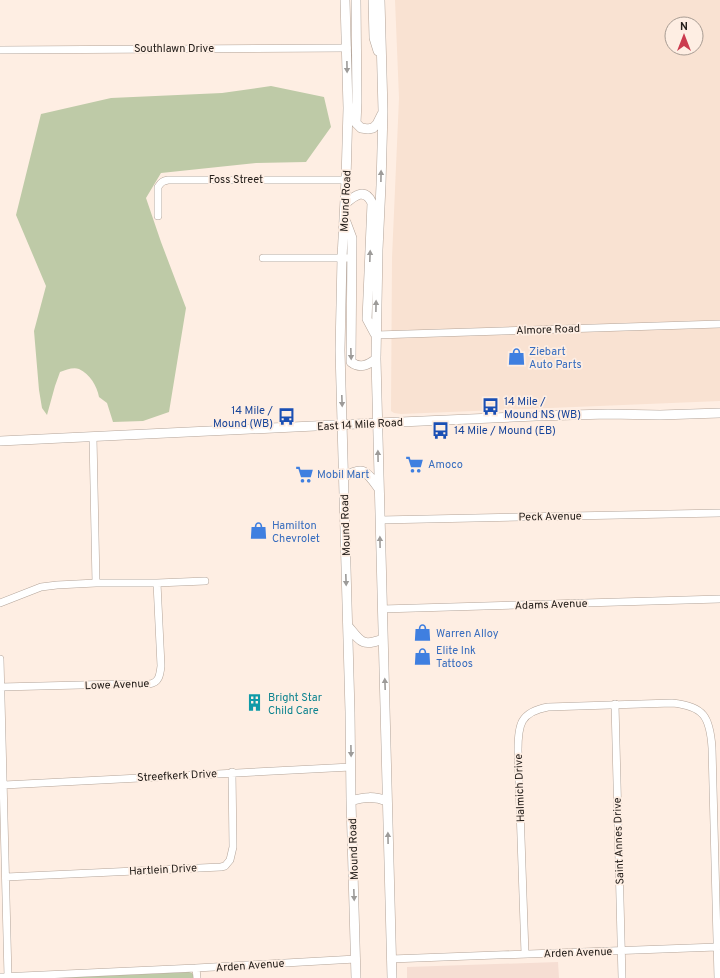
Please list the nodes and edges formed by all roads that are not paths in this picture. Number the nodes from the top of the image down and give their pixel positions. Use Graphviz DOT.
graph roads {
  1 [pos="345,0"];
  2 [pos="356,0"];
  3 [pos="373,0"];
  4 [pos="380,0"];
  5 [pos="347,48"];
  6 [pos="0,50"];
  7 [pos="382,64"];
  8 [pos="383,111"];
  9 [pos="346,180"];
  10 [pos="345,204"];
  11 [pos="158,216"];
  12 [pos="263,258"];
  13 [pos="347,258"];
  14 [pos="720,324"];
  15 [pos="376,335"];
  16 [pos="376,359"];
  17 [pos="720,413"];
  18 [pos="377,423"];
  19 [pos="342,424"];
  20 [pos="93,437"];
  21 [pos="0,441"];
  22 [pos="344,477"];
  23 [pos="379,489"];
  24 [pos="720,513"];
  25 [pos="380,520"];
  26 [pos="206,580"];
  27 [pos="96,583"];
  28 [pos="157,583"];
  29 [pos="720,599"];
  30 [pos="0,603"];
  31 [pos="382,609"];
  32 [pos="348,626"];
  33 [pos="383,639"];
  34 [pos="0,659"];
  35 [pos="1,687"];
  36 [pos="615,704"];
  37 [pos="351,767"];
  38 [pos="232,772"];
  39 [pos="4,785"];
  40 [pos="351,801"];
  41 [pos="387,801"];
  42 [pos="2,805"];
  43 [pos="6,877"];
  44 [pos="717,947"];
  45 [pos="621,951"];
  46 [pos="525,954"];
  47 [pos="391,958"];
  48 [pos="356,959"];
  49 [pos="196,968"];
  50 [pos="0,977"];
  51 [pos="8,977"];
  52 [pos="197,978"];
  53 [pos="356,978"];
  54 [pos="392,978"];
  55 [pos="622,978"];
  56 [pos="718,978"];
  1 -- 5 [label="main road, Mound Road"];
  2 -- 8 [label="main road"];
  3 -- 7 [label="main road"];
  4 -- 7 [label="main road"];
  5 -- 6 [label="street, Southlawn Drive"];
  5 -- 9 [label="main road, Mound Road, one-way"];
  7 -- 8 [label="main road"];
  15 -- 8 [label="main road, one-way"];
  9 -- 10 [label="main road, Mound Road"];
  9 -- 11 [label="street, Foss Street"];
  10 -- 13 [label="main road, Mound Road"];
  15 -- 10 [label="main road, one-way"];
  12 -- 13 [label="street"];
  13 -- 16 [label="main road, one-way"];
  13 -- 19 [label="main road, Mound Road, one-way"];
  14 -- 15 [label="street, Almore Road"];
  15 -- 16 [label="main road"];
  16 -- 18 [label="main road"];
  17 -- 18 [label="main road, East 14 Mile Road"];
  18 -- 19 [label="main road, East 14 Mile Road"];
  23 -- 18 [label="main road, one-way"];
  19 -- 20 [label="main road, East 14 Mile Road"];
  19 -- 22 [label="main road, Mound Road"];
  20 -- 21 [label="main road, East 14 Mile Road"];
  20 -- 27 [label="street"];
  22 -- 23 [label="main road"];
  22 -- 32 [label="main road, Mound Road, one-way"];
  23 -- 25 [label="main road"];
  24 -- 25 [label="street, Peck Avenue"];
  31 -- 25 [label="main road, one-way"];
  26 -- 28 [label="street"];
  27 -- 28 [label="street"];
  27 -- 30 [label="street"];
  28 -- 35 [label="street, Lowe Avenue"];
  29 -- 31 [label="street, Adams Avenue"];
  31 -- 33 [label="main road"];
  32 -- 33 [label="main road"];
  32 -- 37 [label="main road, Mound Road, one-way"];
  41 -- 33 [label="main road, one-way"];
  34 -- 35 [label="street"];
  35 -- 39 [label="street"];
  36 -- 44 [label="street, Halmich Drive"];
  36 -- 45 [label="street, Saint Annes Drive"];
  36 -- 46 [label="street, Halmich Drive"];
  37 -- 38 [label="street, Streefkerk Drive"];
  37 -- 40 [label="main road, Mound Road"];
  38 -- 39 [label="street, Streefkerk Drive"];
  38 -- 43 [label="street, Hartlein Drive"];
  39 -- 42 [label="street"];
  40 -- 41 [label="main road"];
  40 -- 48 [label="main road, Mound Road, one-way"];
  47 -- 41 [label="main road, one-way"];
  42 -- 43 [label="street"];
  43 -- 51 [label="street"];
  44 -- 45 [label="street, Arden Avenue"];
  44 -- 56 [label="street, Halmich Drive"];
  45 -- 46 [label="street, Arden Avenue"];
  45 -- 55 [label="street, Saint Annes Drive"];
  46 -- 47 [label="street, Arden Avenue"];
  47 -- 54 [label="main road"];
  48 -- 49 [label="street, Arden Avenue"];
  48 -- 53 [label="main road, Mound Road"];
  49 -- 51 [label="street, Arden Avenue"];
  49 -- 52 [label="street"];
  50 -- 51 [label="street, Arden Avenue"];
}
